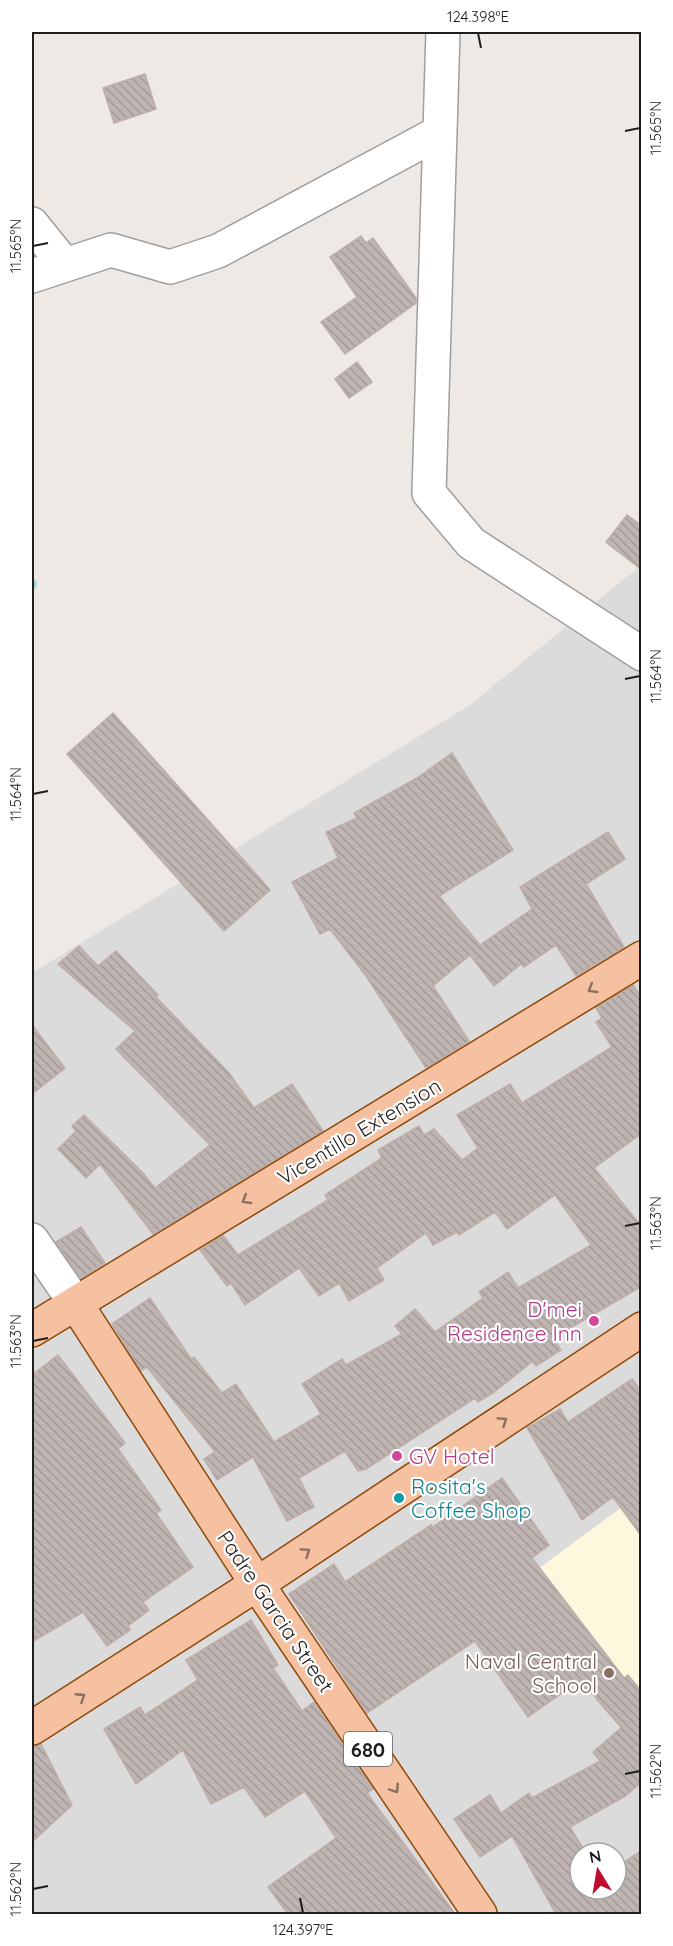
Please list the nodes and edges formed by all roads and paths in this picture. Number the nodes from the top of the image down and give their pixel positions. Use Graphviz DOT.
graph roads {
  1 [pos="443,32"];
  2 [pos="440,132"];
  3 [pos="32,224"];
  4 [pos="65,265"];
  5 [pos="32,276"];
  6 [pos="642,654"];
  7 [pos="642,958"];
  8 [pos="32,1240"];
  9 [pos="76,1304"];
  10 [pos="642,1329"];
  11 [pos="32,1330"];
  12 [pos="257,1584"];
  13 [pos="32,1728"];
  14 [pos="480,1914"];
  1 -- 2 [label="street"];
  2 -- 4 [label="street"];
  2 -- 6 [label="street"];
  3 -- 4 [label="street"];
  4 -- 5 [label="street"];
  7 -- 9 [label="main road, Vicentillo Extension, one-way"];
  8 -- 9 [label="street"];
  9 -- 11 [label="main road, Vicentillo Extension"];
  9 -- 12 [label="main road, Padre Garcia Street"];
  12 -- 10 [label="main road, one-way"];
  13 -- 12 [label="main road, one-way"];
  12 -- 14 [label="main road, Padre Garcia Street / 680, one-way"];
}
